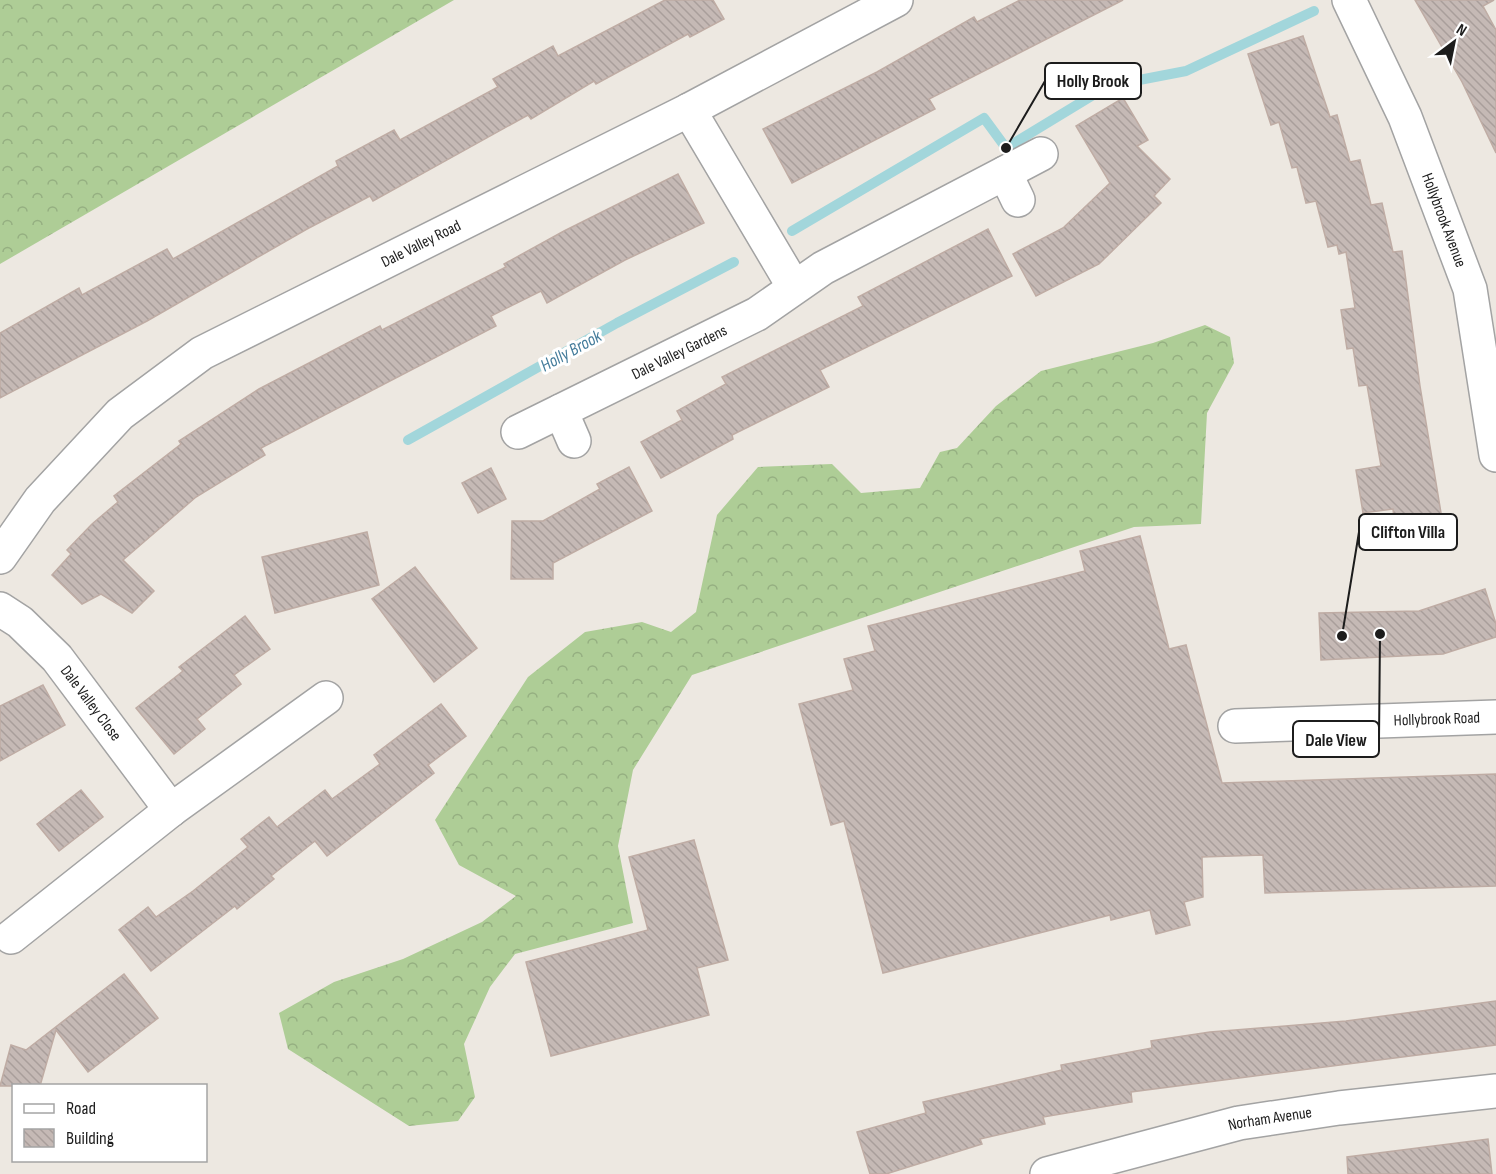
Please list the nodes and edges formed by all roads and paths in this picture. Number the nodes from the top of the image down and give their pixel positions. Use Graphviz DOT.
graph roads {
  1 [pos="896,0"];
  2 [pos="1349,0"];
  3 [pos="689,110"];
  4 [pos="1041,154"];
  5 [pos="794,287"];
  6 [pos="561,411"];
  7 [pos="518,432"];
  8 [pos="574,441"];
  9 [pos="1496,455"];
  10 [pos="0,557"];
  11 [pos="0,609"];
  12 [pos="326,698"];
  13 [pos="1496,717"];
  14 [pos="1235,726"];
  15 [pos="171,810"];
  16 [pos="11,937"];
  17 [pos="1496,1091"];
  18 [pos="1140,1161"];
  19 [pos="1047,1174"];
  1 -- 3 [label="street, Dale Valley Road"];
  2 -- 9 [label="street, Hollybrook Avenue"];
  3 -- 5 [label="street"];
  3 -- 10 [label="street, Dale Valley Road"];
  4 -- 5 [label="street, Dale Valley Gardens"];
  5 -- 6 [label="street, Dale Valley Gardens"];
  6 -- 7 [label="street, Dale Valley Gardens"];
  6 -- 8 [label="street"];
  11 -- 15 [label="street, Dale Valley Close"];
  12 -- 15 [label="street"];
  13 -- 14 [label="street, Hollybrook Road"];
  15 -- 16 [label="street"];
  17 -- 18 [label="street, Norham Avenue"];
  18 -- 19 [label="street, Norham Avenue"];
}
